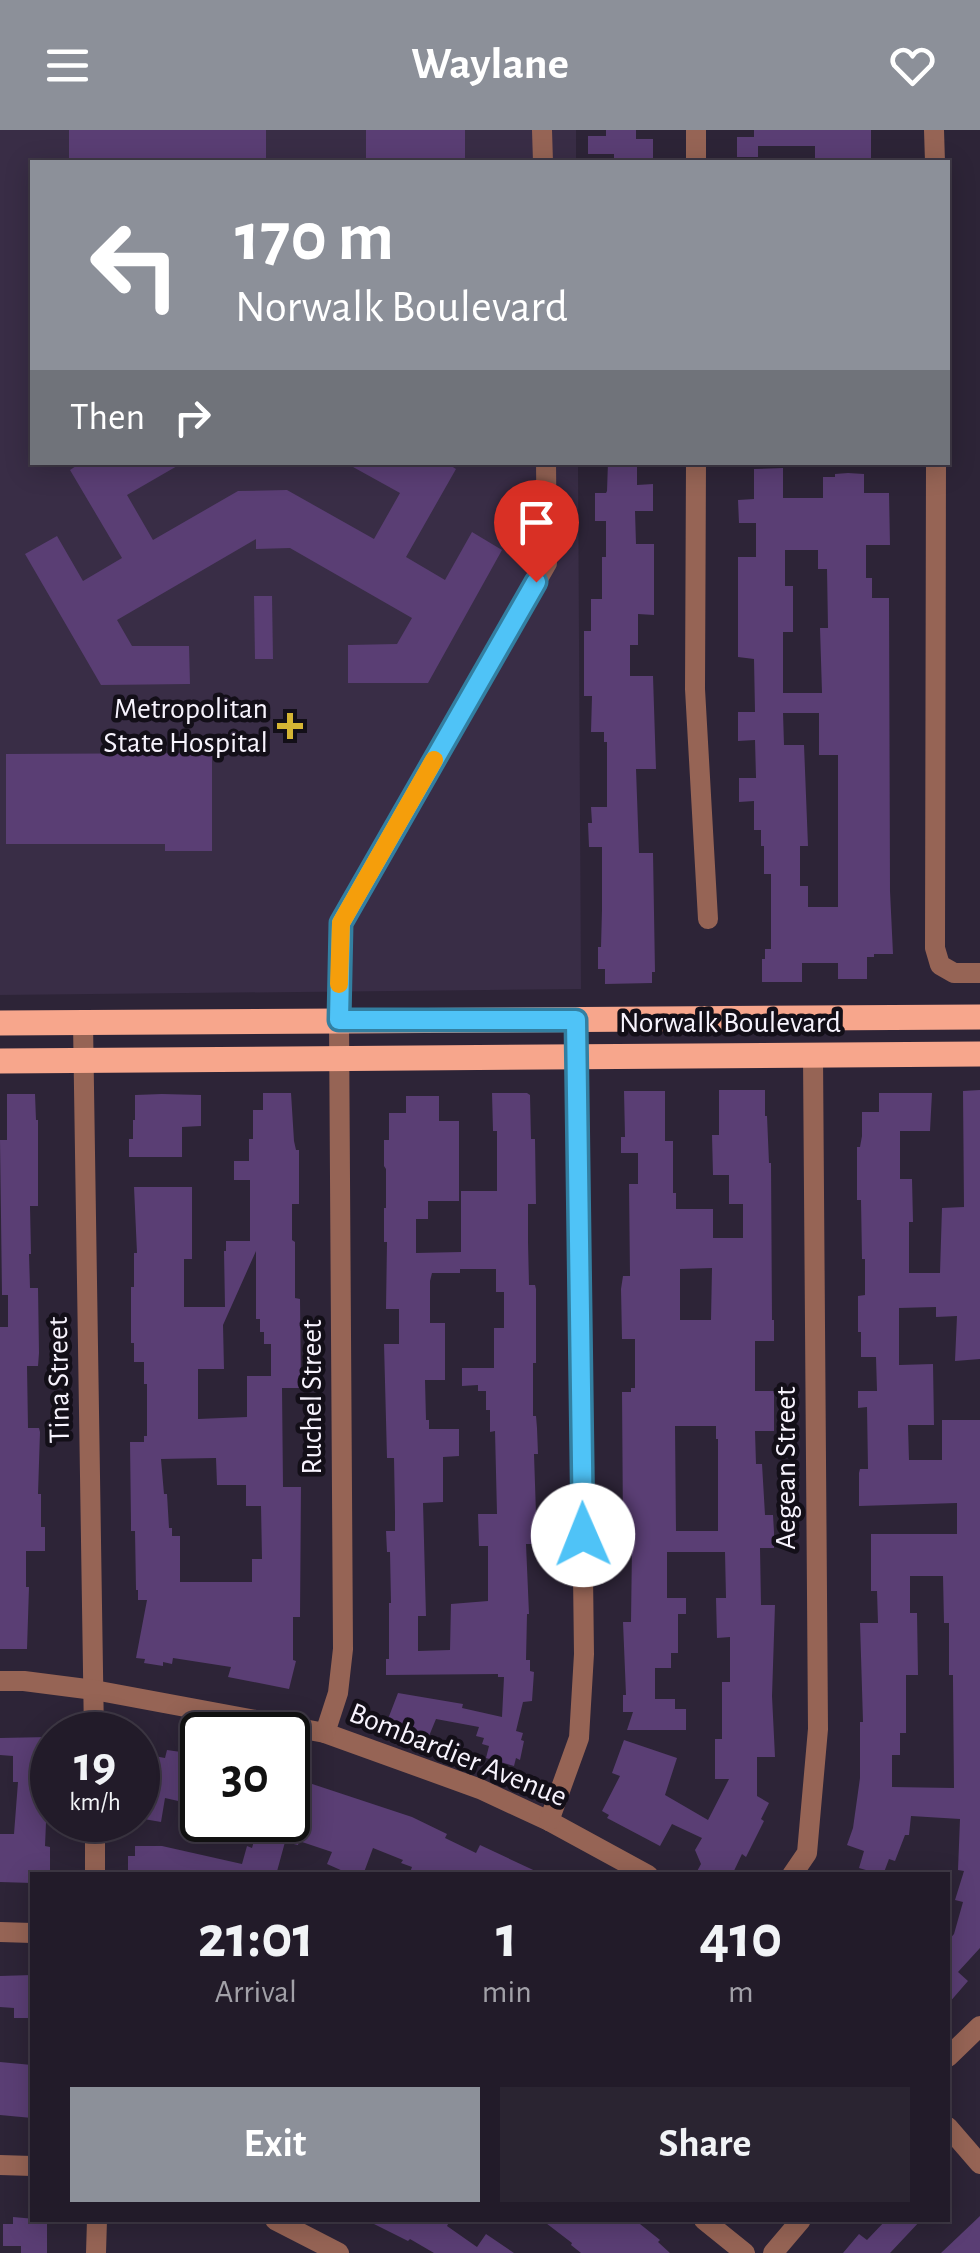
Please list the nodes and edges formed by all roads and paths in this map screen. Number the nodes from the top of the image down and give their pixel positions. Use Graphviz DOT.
graph roads {
  1 [pos="542,130"];
  2 [pos="696,130"];
  3 [pos="934,130"];
  4 [pos="543,160"];
  5 [pos="696,160"];
  6 [pos="934,160"];
  7 [pos="546,465"];
  8 [pos="696,465"];
  9 [pos="936,465"];
  10 [pos="708,918"];
  11 [pos="980,973"];
  12 [pos="980,1018"];
  13 [pos="339,1020"];
  14 [pos="576,1020"];
  15 [pos="0,1023"];
  16 [pos="83,1023"];
  17 [pos="980,1054"];
  18 [pos="813,1056"];
  19 [pos="576,1057"];
  20 [pos="340,1058"];
  21 [pos="0,1061"];
  22 [pos="84,1061"];
  23 [pos="0,1681"];
  24 [pos="94,1690"];
  25 [pos="94,1712"];
  26 [pos="325,1733"];
  27 [pos="549,1822"];
  28 [pos="95,1842"];
  29 [pos="95,1872"];
  30 [pos="642,1872"];
  31 [pos="794,1872"];
  32 [pos="0,1932"];
  33 [pos="30,1933"];
  34 [pos="980,2026"];
  35 [pos="950,2055"];
  36 [pos="950,2129"];
  37 [pos="980,2164"];
  38 [pos="0,2165"];
  39 [pos="30,2166"];
  40 [pos="96,2222"];
  41 [pos="279,2222"];
  42 [pos="707,2222"];
  43 [pos="800,2222"];
  44 [pos="96,2253"];
  45 [pos="339,2253"];
  46 [pos="746,2253"];
  47 [pos="774,2253"];
  1 -- 4 [label="street"];
  2 -- 5 [label="street"];
  3 -- 6 [label="street"];
  7 -- 13 [label="street, Ruchel Street"];
  8 -- 10 [label="street"];
  9 -- 11 [label="street"];
  12 -- 14 [label="main road, Norwalk Boulevard"];
  13 -- 14 [label="main road, Norwalk Boulevard"];
  13 -- 16 [label="main road, Norwalk Boulevard"];
  13 -- 20 [label="street, Ruchel Street"];
  14 -- 19 [label="street"];
  15 -- 16 [label="main road, Norwalk Boulevard"];
  16 -- 22 [label="street, Tina Street"];
  17 -- 18 [label="main road, Norwalk Boulevard"];
  18 -- 19 [label="main road, Norwalk Boulevard"];
  18 -- 31 [label="street, Aegean Street"];
  19 -- 20 [label="main road, Norwalk Boulevard"];
  19 -- 27 [label="street"];
  20 -- 22 [label="main road, Norwalk Boulevard"];
  20 -- 26 [label="street, Ruchel Street"];
  21 -- 22 [label="main road, Norwalk Boulevard"];
  22 -- 24 [label="street, Tina Street"];
  23 -- 24 [label="street, Bombardier Avenue"];
  24 -- 25 [label="street, Tina Street"];
  24 -- 26 [label="street, Bombardier Avenue"];
  26 -- 27 [label="street, Bombardier Avenue"];
  27 -- 30 [label="street, Bombardier Avenue"];
  28 -- 29 [label="street"];
  32 -- 33 [label="street"];
  34 -- 35 [label="street"];
  36 -- 37 [label="street"];
  38 -- 39 [label="street"];
  40 -- 44 [label="street"];
  41 -- 45 [label="street"];
  42 -- 46 [label="street"];
  43 -- 47 [label="street"];
}
